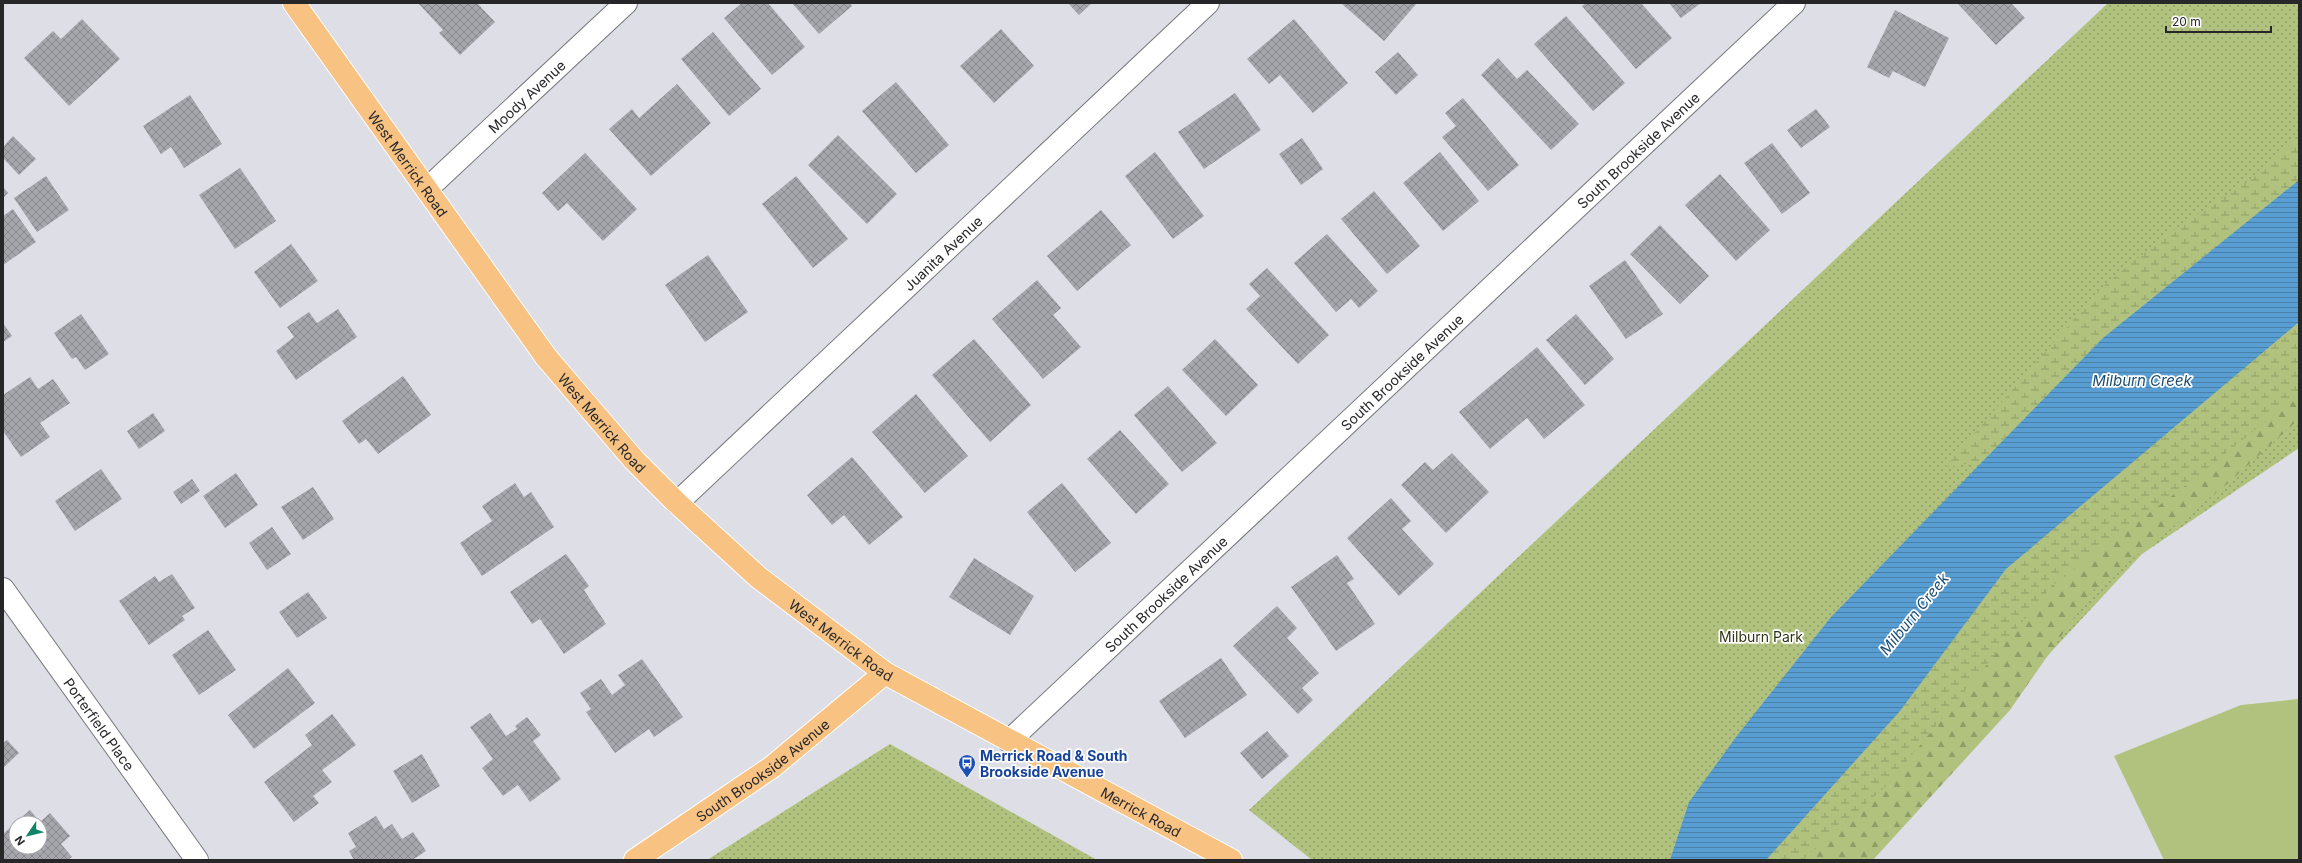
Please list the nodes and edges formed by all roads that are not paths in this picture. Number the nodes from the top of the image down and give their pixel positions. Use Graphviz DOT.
graph roads {
  1 [pos="294,3"];
  2 [pos="626,3"];
  3 [pos="1208,3"];
  4 [pos="1794,3"];
  5 [pos="427,189"];
  6 [pos="676,503"];
  7 [pos="3,589"];
  8 [pos="885,673"];
  9 [pos="1009,741"];
  10 [pos="197,860"];
  11 [pos="635,860"];
  12 [pos="1231,860"];
  1 -- 5 [label="main road, West Merrick Road"];
  2 -- 5 [label="street, Moody Avenue"];
  3 -- 6 [label="street, Juanita Avenue"];
  4 -- 9 [label="street, South Brookside Avenue"];
  5 -- 6 [label="main road, West Merrick Road"];
  6 -- 8 [label="main road, West Merrick Road"];
  7 -- 10 [label="street, Porterfield Place"];
  8 -- 9 [label="main road, West Merrick Road"];
  8 -- 11 [label="main road, South Brookside Avenue"];
  9 -- 12 [label="main road, Merrick Road"];
}
